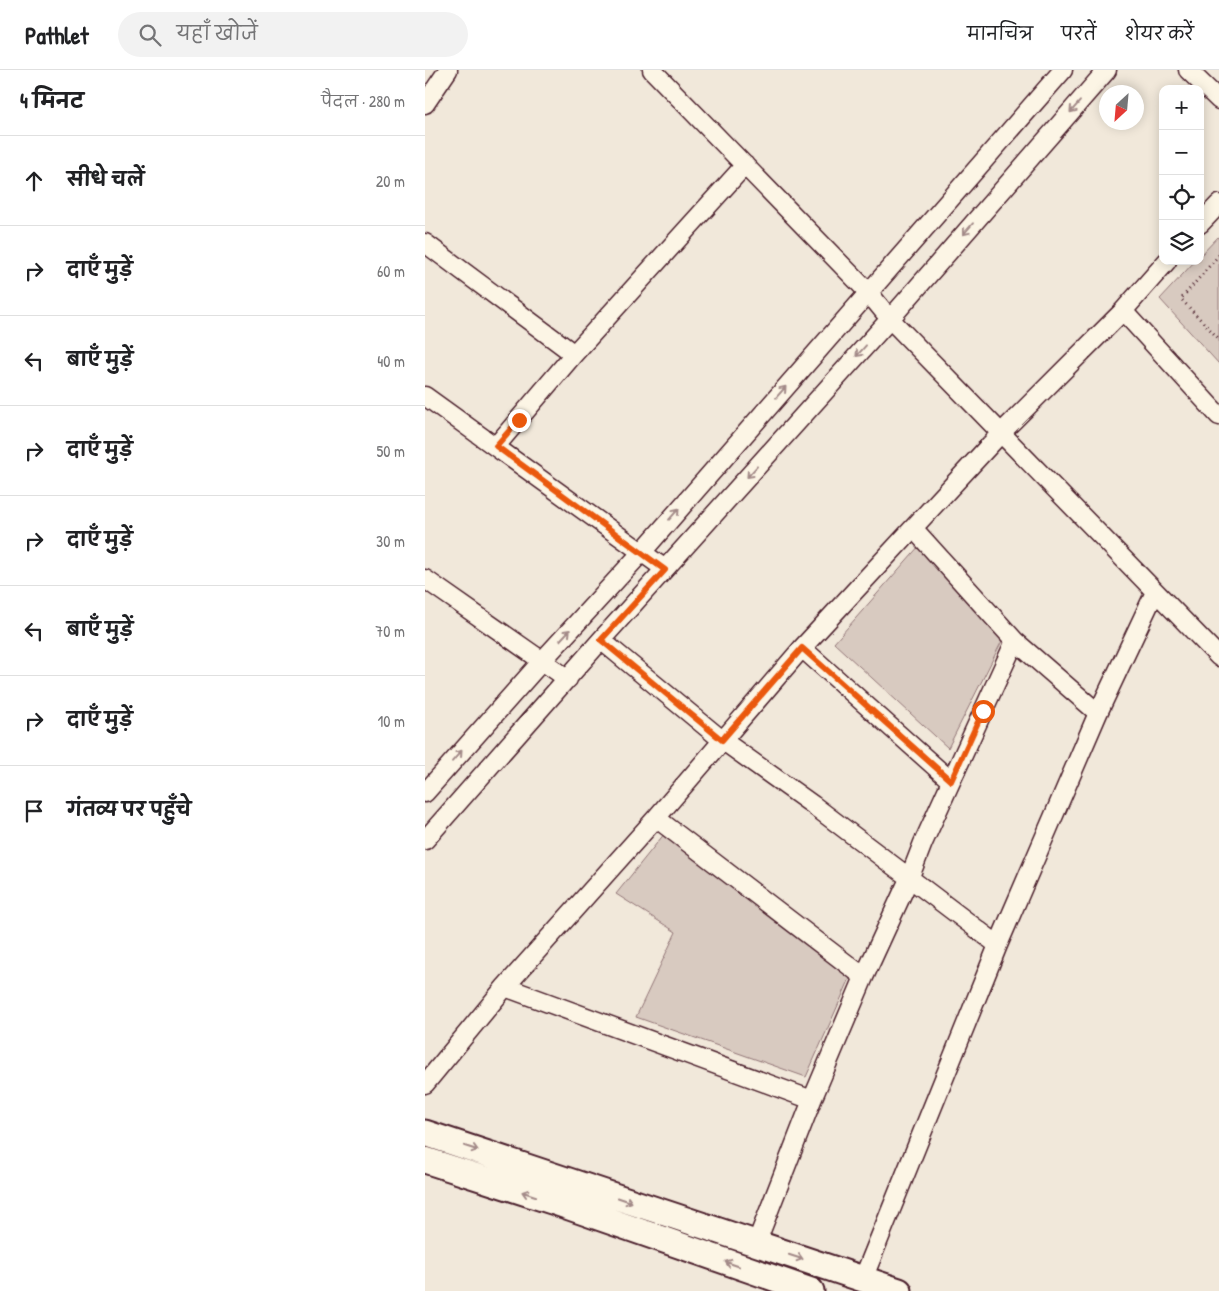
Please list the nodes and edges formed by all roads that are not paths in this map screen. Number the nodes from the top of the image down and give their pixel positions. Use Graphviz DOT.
graph roads {
  1 [pos="448,70"];
  2 [pos="652,70"];
  3 [pos="1063,70"];
  4 [pos="1107,70"];
  5 [pos="1188,70"];
  6 [pos="1219,100"];
  7 [pos="425,104"];
  8 [pos="745,165"];
  9 [pos="1219,204"];
  10 [pos="1204,220"];
  11 [pos="425,243"];
  12 [pos="1163,265"];
  13 [pos="868,292"];
  14 [pos="1123,311"];
  15 [pos="890,319"];
  16 [pos="574,354"];
  17 [pos="425,396"];
  18 [pos="1219,416"];
  19 [pos="1001,433"];
  20 [pos="496,446"];
  21 [pos="913,528"];
  22 [pos="641,552"];
  23 [pos="665,570"];
  24 [pos="425,579"];
  25 [pos="1155,592"];
  26 [pos="601,640"];
  27 [pos="1015,641"];
  28 [pos="802,648"];
  29 [pos="1219,657"];
  30 [pos="541,660"];
  31 [pos="568,679"];
  32 [pos="1098,713"];
  33 [pos="722,740"];
  34 [pos="951,781"];
  35 [pos="425,793"];
  36 [pos="656,818"];
  37 [pos="425,840"];
  38 [pos="909,878"];
  39 [pos="998,945"];
  40 [pos="864,976"];
  41 [pos="505,987"];
  42 [pos="425,1084"];
  43 [pos="812,1100"];
  44 [pos="425,1133"];
  45 [pos="425,1160"];
  46 [pos="565,1179"];
  47 [pos="558,1203"];
  48 [pos="757,1244"];
  49 [pos="863,1279"];
  50 [pos="811,1291"];
  51 [pos="899,1291"];
  1 -- 7 [label="street"];
  2 -- 8 [label="street"];
  3 -- 13 [label="street"];
  4 -- 15 [label="street, one-way"];
  5 -- 6 [label="street"];
  8 -- 13 [label="street"];
  8 -- 16 [label="street"];
  9 -- 10 [label="street"];
  11 -- 16 [label="street"];
  12 -- 14 [label="street"];
  13 -- 15 [label="street"];
  22 -- 13 [label="street, one-way"];
  14 -- 18 [label="street"];
  14 -- 19 [label="street"];
  15 -- 19 [label="street"];
  15 -- 23 [label="street, one-way"];
  16 -- 20 [label="street"];
  17 -- 20 [label="street"];
  19 -- 21 [label="street"];
  19 -- 25 [label="street"];
  20 -- 22 [label="street"];
  21 -- 27 [label="street"];
  21 -- 28 [label="street"];
  22 -- 23 [label="street"];
  30 -- 22 [label="street, one-way"];
  23 -- 26 [label="street"];
  24 -- 30 [label="street"];
  25 -- 29 [label="street"];
  25 -- 32 [label="street"];
  26 -- 31 [label="street"];
  26 -- 33 [label="street"];
  27 -- 32 [label="street"];
  27 -- 34 [label="street"];
  28 -- 33 [label="street"];
  28 -- 34 [label="street"];
  30 -- 31 [label="street"];
  35 -- 30 [label="street, one-way"];
  31 -- 37 [label="street"];
  32 -- 39 [label="street"];
  33 -- 36 [label="street"];
  33 -- 38 [label="street"];
  34 -- 38 [label="street"];
  36 -- 40 [label="street"];
  36 -- 41 [label="street"];
  38 -- 39 [label="street"];
  38 -- 40 [label="street"];
  39 -- 49 [label="street"];
  40 -- 43 [label="street"];
  41 -- 42 [label="street"];
  41 -- 43 [label="street"];
  43 -- 48 [label="street"];
  44 -- 46 [label="street, one-way"];
  47 -- 45 [label="street, one-way"];
  46 -- 47 [label="street"];
  46 -- 48 [label="street, one-way"];
  50 -- 47 [label="street, one-way"];
  48 -- 49 [label="street, one-way"];
  49 -- 51 [label="street"];
}
